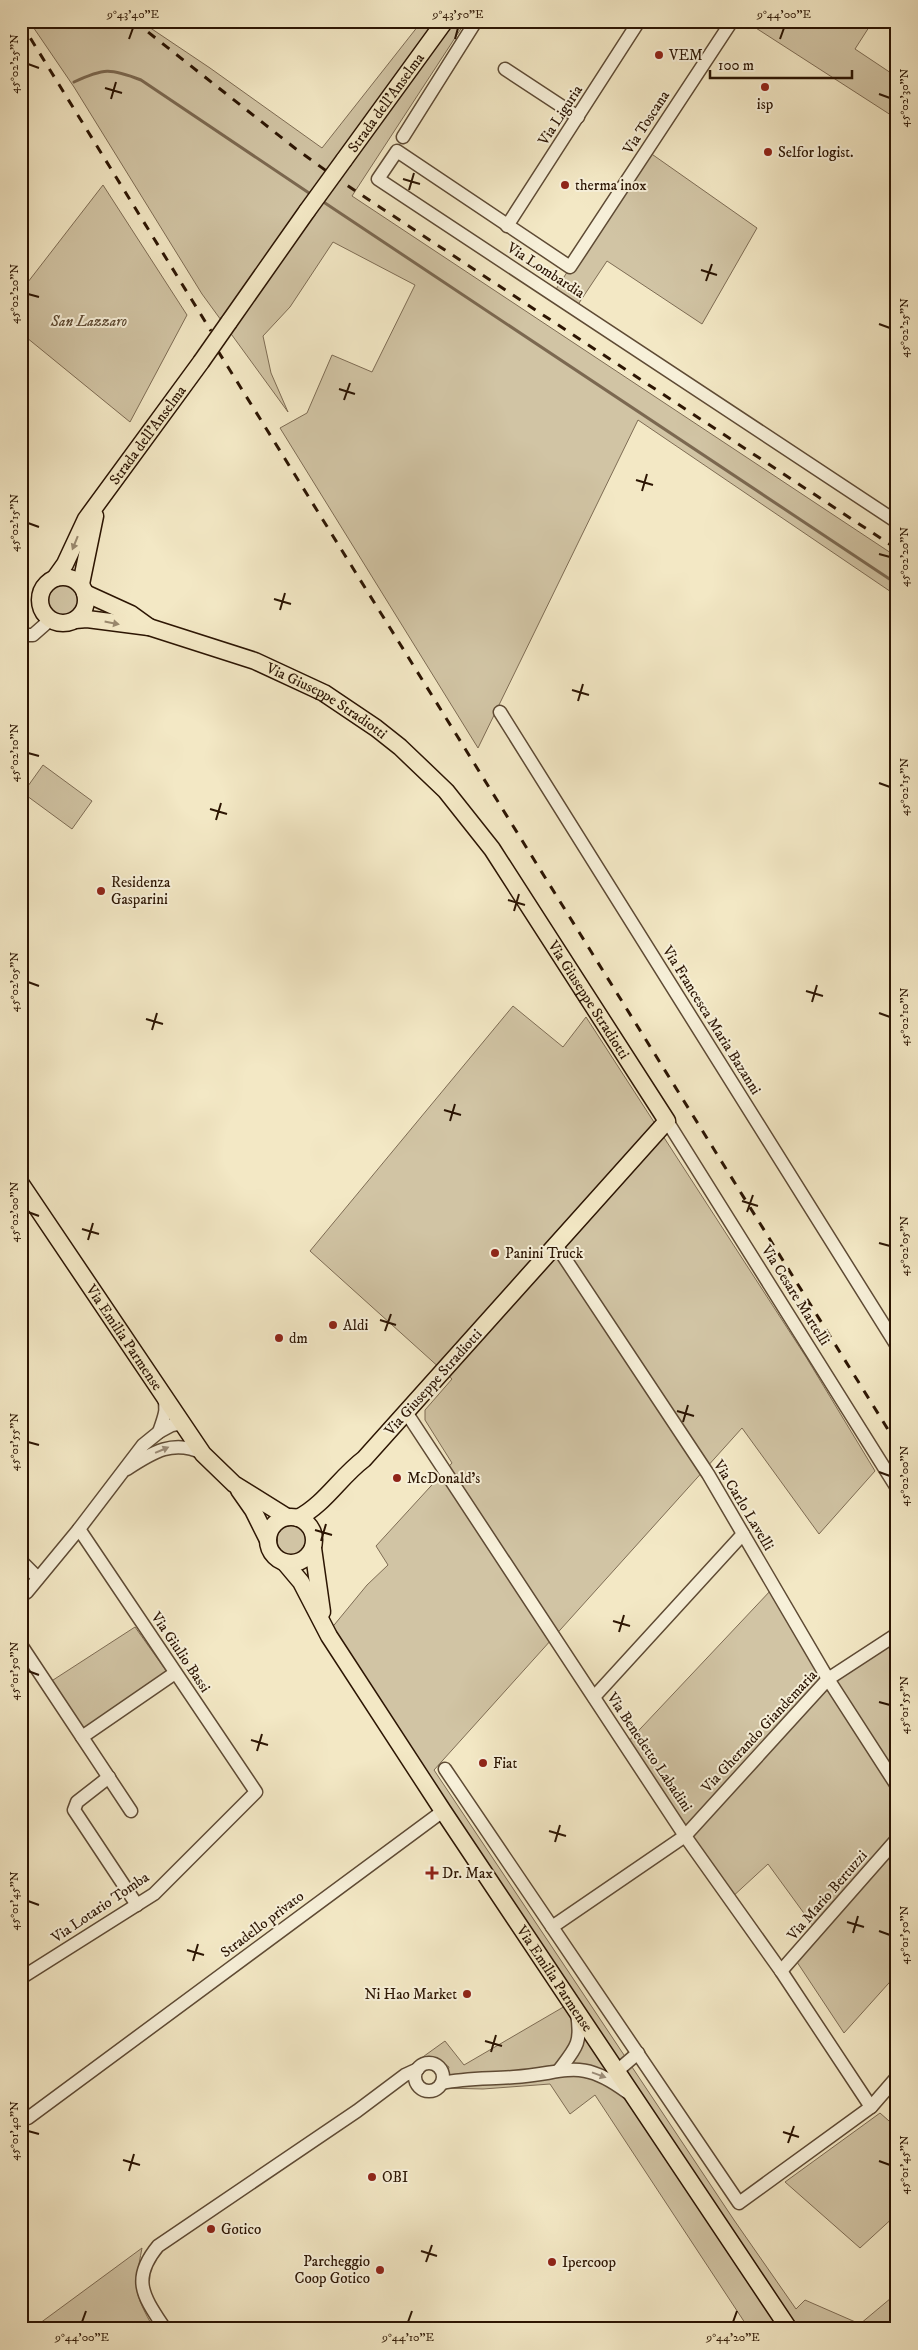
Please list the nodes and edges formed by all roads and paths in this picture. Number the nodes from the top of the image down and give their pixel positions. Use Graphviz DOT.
graph roads {
  1 [pos="445,21"];
  2 [pos="476,21"];
  3 [pos="639,21"];
  4 [pos="732,21"];
  5 [pos="505,69"];
  6 [pos="578,117"];
  7 [pos="403,137"];
  8 [pos="507,226"];
  9 [pos="570,266"];
  10 [pos="95,509"];
  11 [pos="897,522"];
  12 [pos="55,578"];
  13 [pos="83,588"];
  14 [pos="50,620"];
  15 [pos="75,620"];
  16 [pos="148,627"];
  17 [pos="21,635"];
  18 [pos="500,712"];
  19 [pos="667,1121"];
  20 [pos="21,1184"];
  21 [pos="556,1245"];
  22 [pos="897,1346"];
  23 [pos="158,1387"];
  24 [pos="406,1412"];
  25 [pos="183,1423"];
  26 [pos="158,1432"];
  27 [pos="203,1454"];
  28 [pos="364,1459"];
  29 [pos="123,1472"];
  30 [pos="234,1484"];
  31 [pos="897,1488"];
  32 [pos="293,1517"];
  33 [pos="79,1529"];
  34 [pos="743,1534"];
  35 [pos="268,1540"];
  36 [pos="314,1541"];
  37 [pos="21,1561"];
  38 [pos="285,1563"];
  39 [pos="38,1578"];
  40 [pos="21,1596"];
  41 [pos="324,1627"];
  42 [pos="897,1634"];
  43 [pos="21,1645"];
  44 [pos="175,1673"];
  45 [pos="828,1679"];
  46 [pos="594,1697"];
  47 [pos="82,1737"];
  48 [pos="445,1768"];
  49 [pos="109,1777"];
  50 [pos="897,1786"];
  51 [pos="256,1792"];
  52 [pos="131,1811"];
  53 [pos="442,1811"];
  54 [pos="686,1836"];
  55 [pos="897,1840"];
  56 [pos="137,1905"];
  57 [pos="552,1926"];
  58 [pos="781,1971"];
  59 [pos="21,1978"];
  60 [pos="577,2012"];
  61 [pos="638,2053"];
  62 [pos="418,2069"];
  63 [pos="441,2070"];
  64 [pos="559,2070"];
  65 [pos="617,2071"];
  66 [pos="897,2077"];
  67 [pos="464,2079"];
  68 [pos="395,2083"];
  69 [pos="417,2083"];
  70 [pos="442,2083"];
  71 [pos="634,2097"];
  72 [pos="872,2107"];
  73 [pos="28,2118"];
  74 [pos="165,2329"];
  75 [pos="789,2329"];
  1 -- 10 [label="main road, Strada dell'Anselma, bridge"];
  2 -- 7 [label="street"];
  3 -- 6 [label="street, Via Liguria"];
  4 -- 9 [label="street, Via Toscana"];
  5 -- 6 [label="street"];
  6 -- 8 [label="street, Via Liguria"];
  8 -- 9 [label="street, Via Lombardia"];
  8 -- 11 [label="street, Via Lombardia"];
  10 -- 12 [label="main road, Strada dell'Anselma, one-way"];
  10 -- 13 [label="main road, Strada dell'Anselma"];
  12 -- 13 [label="main road"];
  12 -- 14 [label="main road"];
  13 -- 15 [label="main road"];
  13 -- 16 [label="main road, Via Giuseppe Stradiotti"];
  14 -- 15 [label="main road"];
  14 -- 17 [label="street"];
  15 -- 16 [label="main road, Via Giuseppe Stradiotti, one-way"];
  16 -- 19 [label="main road, Via Giuseppe Stradiotti"];
  18 -- 22 [label="street, Via Francesca Maria Bazanni"];
  19 -- 21 [label="main road, Via Giuseppe Stradiotti"];
  19 -- 31 [label="street, Via Cesare Martelli"];
  20 -- 23 [label="main road, Via Emilia Parmense"];
  21 -- 24 [label="main road, Via Giuseppe Stradiotti"];
  21 -- 34 [label="street, Via Carlo Lavelli"];
  23 -- 25 [label="main road, Via Emilia Parmense"];
  23 -- 26 [label="street"];
  24 -- 28 [label="main road, Via Giuseppe Stradiotti"];
  24 -- 46 [label="street, Via Benedetto Labadini"];
  25 -- 26 [label="street"];
  25 -- 27 [label="main road, Via Emilia Parmense"];
  26 -- 29 [label="street"];
  29 -- 27 [label="street, one-way"];
  27 -- 30 [label="main road, Via Emilia Parmense"];
  28 -- 32 [label="main road, Via Giuseppe Stradiotti"];
  28 -- 36 [label="main road, Via Giuseppe Stradiotti"];
  29 -- 33 [label="street"];
  30 -- 32 [label="main road, Via Emilia Parmense"];
  30 -- 35 [label="main road, Via Emilia Parmense"];
  32 -- 35 [label="main road"];
  32 -- 36 [label="main road"];
  33 -- 39 [label="street"];
  33 -- 44 [label="street, Via Giulio Bassi"];
  34 -- 45 [label="street, Via Carlo Lavelli"];
  34 -- 46 [label="street"];
  35 -- 38 [label="main road"];
  36 -- 38 [label="main road"];
  36 -- 41 [label="main road, Via Emilia Parmense"];
  37 -- 39 [label="street"];
  38 -- 41 [label="main road, Via Emilia Parmense"];
  39 -- 40 [label="street"];
  41 -- 53 [label="main road, Via Emilia Parmense"];
  42 -- 45 [label="street, Via Gherando Giandemaria"];
  43 -- 47 [label="street"];
  44 -- 47 [label="street"];
  44 -- 51 [label="street, Via Giulio Bassi"];
  45 -- 50 [label="street, Via Carlo Lavelli"];
  45 -- 54 [label="street, Via Gherando Giandemaria"];
  46 -- 54 [label="street, Via Benedetto Labadini"];
  47 -- 49 [label="street"];
  48 -- 57 [label="street, Via Emilia Parmense"];
  49 -- 52 [label="street"];
  49 -- 56 [label="street"];
  51 -- 56 [label="street, Via Lotario Tomba"];
  53 -- 60 [label="main road, Via Emilia Parmense"];
  53 -- 73 [label="street, Stradello privato"];
  54 -- 57 [label="street, Via Gherando Giandemaria"];
  54 -- 58 [label="street, Via Benedetto Labadini"];
  55 -- 58 [label="street, Via Mario Bertuzzi"];
  56 -- 59 [label="street, Via Lotario Tomba"];
  57 -- 61 [label="street, Via Emilia Parmense"];
  58 -- 72 [label="street, Via Benedetto Labadini"];
  60 -- 64 [label="street"];
  60 -- 65 [label="main road, Via Emilia Parmense"];
  61 -- 65 [label="street"];
  61 -- 72 [label="street, Via Emilia Parmense"];
  62 -- 63 [label="street"];
  62 -- 68 [label="street"];
  62 -- 69 [label="street"];
  63 -- 67 [label="street"];
  63 -- 70 [label="street"];
  64 -- 67 [label="street"];
  64 -- 71 [label="street, one-way"];
  65 -- 71 [label="main road, Via Emilia Parmense"];
  66 -- 72 [label="street"];
  67 -- 70 [label="street"];
  68 -- 69 [label="street"];
  68 -- 74 [label="street"];
  69 -- 70 [label="street"];
  71 -- 75 [label="main road, Via Emilia Parmense"];
}
